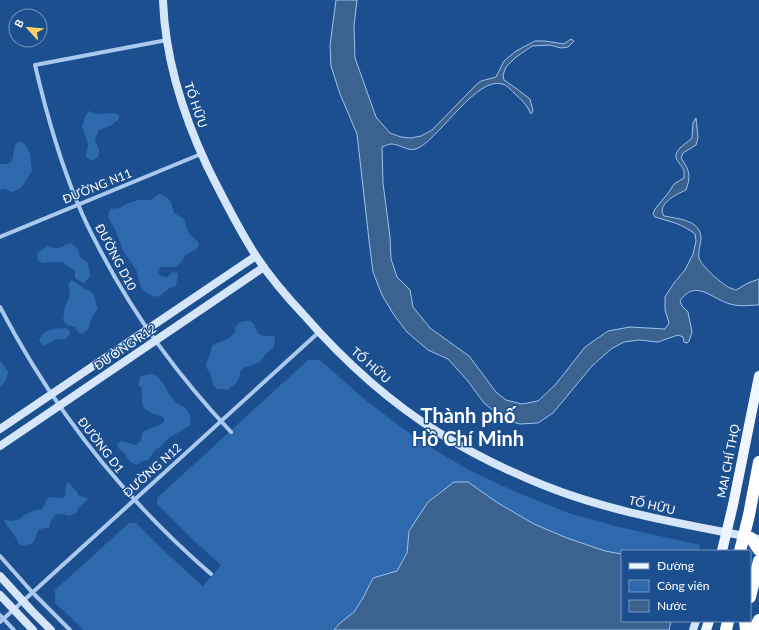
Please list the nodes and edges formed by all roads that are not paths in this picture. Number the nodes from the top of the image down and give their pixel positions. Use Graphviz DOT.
graph roads {
  1 [pos="163,0"];
  2 [pos="167,40"];
  3 [pos="202,154"];
  4 [pos="78,204"];
  5 [pos="0,237"];
  6 [pos="256,256"];
  7 [pos="264,268"];
  8 [pos="0,307"];
  9 [pos="147,329"];
  10 [pos="318,333"];
  11 [pos="155,341"];
  12 [pos="759,376"];
  13 [pos="51,394"];
  14 [pos="59,406"];
  15 [pos="221,421"];
  16 [pos="0,429"];
  17 [pos="231,432"];
  18 [pos="0,446"];
  19 [pos="759,462"];
  20 [pos="134,500"];
  21 [pos="726,533"];
  22 [pos="744,536"];
  23 [pos="759,539"];
  24 [pos="722,550"];
  25 [pos="740,550"];
  26 [pos="759,550"];
  27 [pos="0,556"];
  28 [pos="759,561"];
  29 [pos="211,574"];
  30 [pos="0,576"];
  31 [pos="32,592"];
  32 [pos="751,593"];
  33 [pos="0,595"];
  34 [pos="23,601"];
  35 [pos="13,610"];
  36 [pos="1,619"];
  37 [pos="759,620"];
  38 [pos="14,630"];
  39 [pos="33,630"];
  40 [pos="51,630"];
  41 [pos="70,630"];
  42 [pos="754,630"];
  1 -- 2 [label="main road, TỐ HỮU"];
  2 -- 3 [label="main road, TỐ HỮU"];
  2 -- 4 [label="street, ĐƯỜNG D10"];
  3 -- 4 [label="street, ĐƯỜNG N11"];
  3 -- 6 [label="main road, TỐ HỮU"];
  4 -- 5 [label="street, ĐƯỜNG N11"];
  4 -- 9 [label="street, ĐƯỜNG D10"];
  6 -- 7 [label="main road, TỐ HỮU"];
  6 -- 9 [label="main road, ĐƯỜNG R12"];
  7 -- 10 [label="main road, TỐ HỮU"];
  7 -- 11 [label="main road, ĐƯỜNG R12"];
  8 -- 13 [label="street, ĐƯỜNG D1"];
  9 -- 11 [label="street, ĐƯỜNG D10"];
  9 -- 13 [label="main road, ĐƯỜNG R12"];
  10 -- 15 [label="street, ĐƯỜNG N12"];
  10 -- 21 [label="main road, TỐ HỮU"];
  11 -- 14 [label="main road, ĐƯỜNG R12"];
  11 -- 15 [label="street, ĐƯỜNG D10"];
  12 -- 21 [label="main road, MAI CHÍ THỌ"];
  13 -- 14 [label="street, ĐƯỜNG D1"];
  13 -- 16 [label="main road, ĐƯỜNG R12"];
  14 -- 18 [label="main road, ĐƯỜNG R12"];
  14 -- 20 [label="street, ĐƯỜNG D1"];
  15 -- 17 [label="street, ĐƯỜNG D10"];
  15 -- 20 [label="street, ĐƯỜNG N12"];
  19 -- 22 [label="highway"];
  20 -- 29 [label="street, ĐƯỜNG D1"];
  20 -- 31 [label="street, ĐƯỜNG N12"];
  21 -- 22 [label="main road, TỐ HỮU"];
  21 -- 24 [label="main road, MAI CHÍ THỌ"];
  22 -- 23 [label="main road, TỐ HỮU"];
  22 -- 25 [label="highway"];
  22 -- 26 [label="highway"];
  27 -- 31 [label="street"];
  28 -- 32 [label="highway"];
  30 -- 34 [label="main road"];
  31 -- 34 [label="street, ĐƯỜNG N12"];
  31 -- 41 [label="street"];
  33 -- 35 [label="main road"];
  34 -- 35 [label="street, ĐƯỜNG N12"];
  34 -- 40 [label="main road"];
  35 -- 36 [label="street, ĐƯỜNG N12"];
  35 -- 39 [label="main road"];
  36 -- 38 [label="street"];
  37 -- 42 [label="highway"];
}
